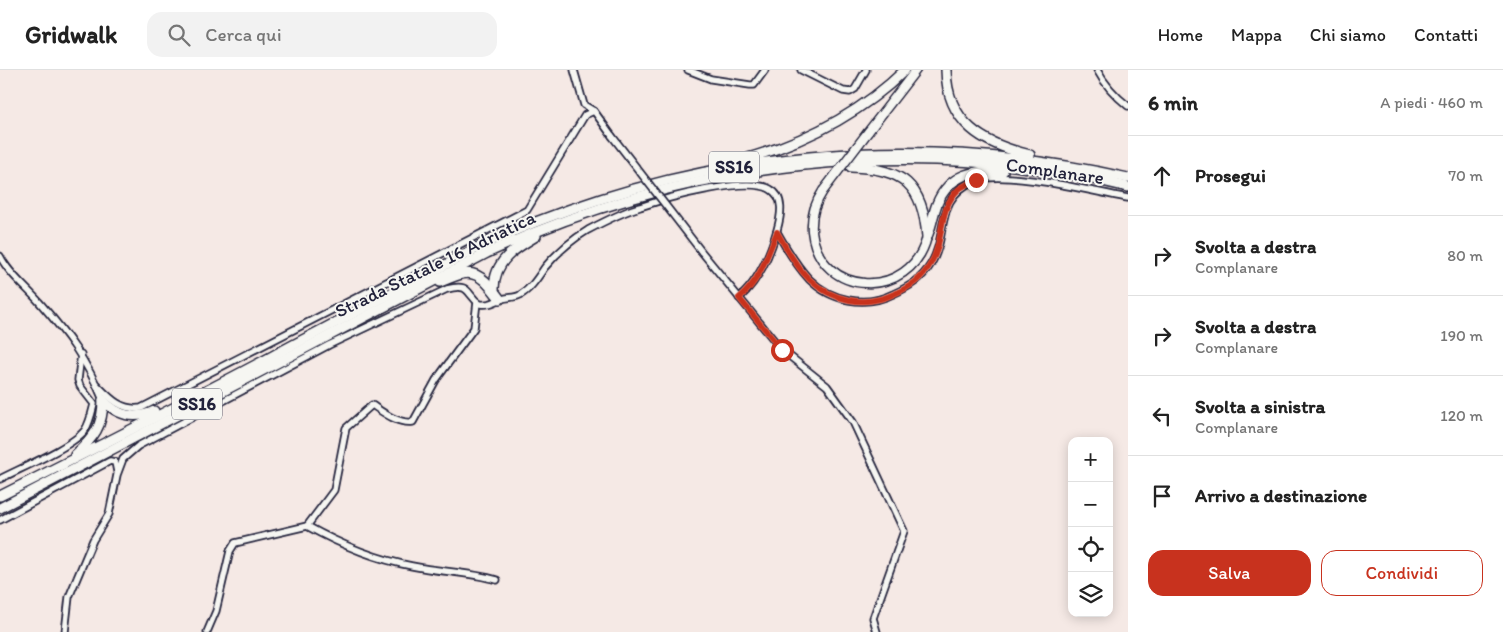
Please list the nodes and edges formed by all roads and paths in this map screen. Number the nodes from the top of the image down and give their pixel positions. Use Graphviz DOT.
graph roads {
  1 [pos="574,70"];
  2 [pos="688,70"];
  3 [pos="765,70"];
  4 [pos="801,70"];
  5 [pos="866,70"];
  6 [pos="905,70"];
  7 [pos="916,70"];
  8 [pos="946,70"];
  9 [pos="1097,70"];
  10 [pos="1128,106"];
  11 [pos="594,111"];
  12 [pos="779,168"];
  13 [pos="1105,173"];
  14 [pos="1079,176"];
  15 [pos="677,178"];
  16 [pos="1128,178"];
  17 [pos="1128,187"];
  18 [pos="1128,198"];
  19 [pos="563,221"];
  20 [pos="777,232"];
  21 [pos="927,237"];
  22 [pos="0,256"];
  23 [pos="494,289"];
  24 [pos="739,298"];
  25 [pos="500,300"];
  26 [pos="393,301"];
  27 [pos="477,302"];
  28 [pos="81,354"];
  29 [pos="97,384"];
  30 [pos="103,400"];
  31 [pos="174,407"];
  32 [pos="67,462"];
  33 [pos="117,475"];
  34 [pos="0,479"];
  35 [pos="0,496"];
  36 [pos="0,508"];
  37 [pos="0,520"];
  38 [pos="308,526"];
  39 [pos="496,580"];
  40 [pos="65,632"];
  41 [pos="207,632"];
  42 [pos="877,632"];
  1 -- 11 [label="street"];
  2 -- 3 [label="street"];
  4 -- 5 [label="street"];
  6 -- 15 [label="highway, SS16"];
  7 -- 21 [label="main road, bridge"];
  8 -- 13 [label="highway, SS16"];
  9 -- 10 [label="street"];
  11 -- 24 [label="street, bridge"];
  11 -- 29 [label="street"];
  12 -- 14 [label="highway, Strada Statale 16 Adriatica / SS16"];
  12 -- 19 [label="highway, Strada Statale 16 Adriatica / SS16"];
  12 -- 21 [label="highway, SS16"];
  13 -- 15 [label="highway, Strada Statale 16 Adriatica / SS16"];
  13 -- 16 [label="highway, Strada Statale 16 Adriatica / SS16"];
  14 -- 17 [label="highway, Strada Statale 16 Adriatica / SS16"];
  14 -- 21 [label="highway, SS16"];
  15 -- 31 [label="highway, Strada Statale 16 Adriatica / SS16"];
  18 -- 20 [label="street, Complanare"];
  19 -- 23 [label="highway"];
  19 -- 26 [label="highway, Strada Statale 16 Adriatica / SS16"];
  20 -- 24 [label="street"];
  20 -- 25 [label="street"];
  22 -- 28 [label="street"];
  23 -- 25 [label="highway"];
  23 -- 26 [label="highway"];
  24 -- 42 [label="street"];
  25 -- 27 [label="street"];
  26 -- 36 [label="highway, Strada Statale 16 Adriatica / SS16"];
  27 -- 33 [label="street"];
  27 -- 38 [label="street"];
  28 -- 29 [label="street"];
  28 -- 34 [label="street"];
  29 -- 30 [label="street"];
  30 -- 31 [label="highway, SS16"];
  30 -- 32 [label="highway, SS16"];
  31 -- 32 [label="highway, Strada Statale 16 Adriatica / SS16"];
  32 -- 35 [label="highway, Strada Statale 16 Adriatica / SS16"];
  33 -- 37 [label="street"];
  33 -- 40 [label="street"];
  38 -- 39 [label="street"];
  38 -- 41 [label="street"];
}
